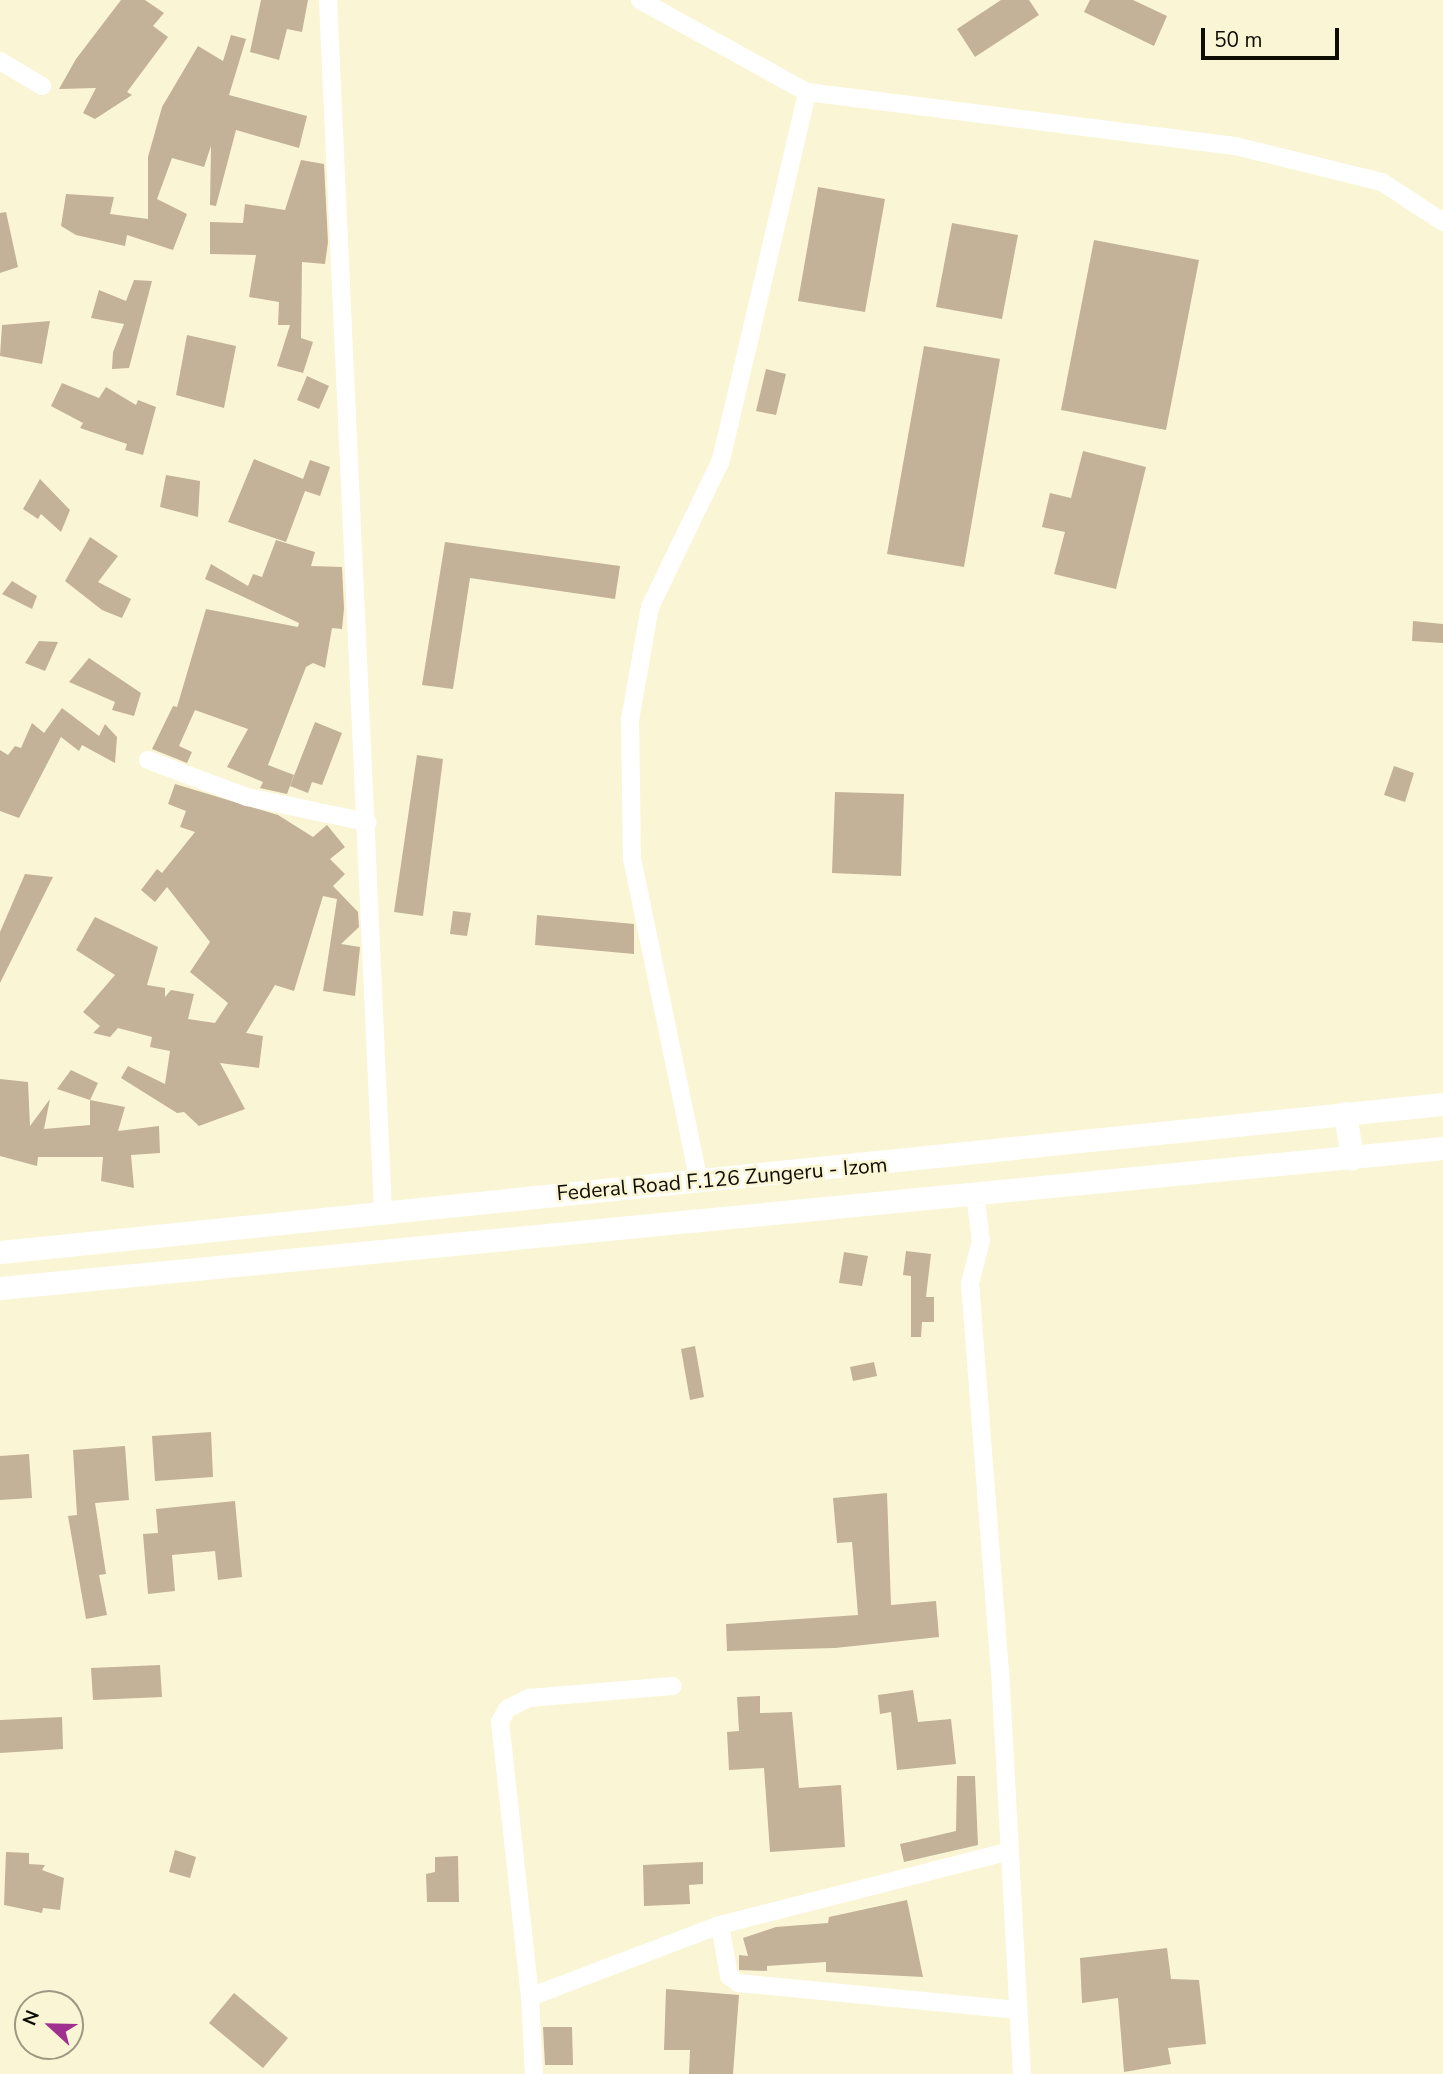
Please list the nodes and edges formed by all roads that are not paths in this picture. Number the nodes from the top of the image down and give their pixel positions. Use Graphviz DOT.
graph roads {
  1 [pos="328,0"];
  2 [pos="640,0"];
  3 [pos="0,61"];
  4 [pos="42,86"];
  5 [pos="807,92"];
  6 [pos="1443,222"];
  7 [pos="148,760"];
  8 [pos="367,822"];
  9 [pos="1443,1104"];
  10 [pos="1345,1113"];
  11 [pos="1443,1148"];
  12 [pos="1352,1158"];
  13 [pos="699,1182"];
  14 [pos="975,1194"];
  15 [pos="383,1210"];
  16 [pos="0,1252"];
  17 [pos="0,1289"];
  18 [pos="673,1686"];
  19 [pos="1010,1851"];
  20 [pos="720,1925"];
  21 [pos="530,1997"];
  22 [pos="1018,2010"];
  23 [pos="534,2074"];
  24 [pos="1022,2074"];
  1 -- 8 [label="street"];
  2 -- 5 [label="street"];
  3 -- 4 [label="street"];
  5 -- 6 [label="street"];
  5 -- 13 [label="street"];
  7 -- 8 [label="street"];
  8 -- 15 [label="street"];
  9 -- 10 [label="main road, Federal Road F.126 Zungeru - Izom"];
  10 -- 12 [label="main road"];
  10 -- 13 [label="main road, Federal Road F.126 Zungeru - Izom"];
  11 -- 12 [label="main road, Federal Road F.126 Zungeru - Izom"];
  12 -- 14 [label="main road, Federal Road F.126 Zungeru - Izom"];
  13 -- 15 [label="main road, Federal Road F.126 Zungeru - Izom"];
  14 -- 17 [label="main road, Federal Road F.126 Zungeru - Izom"];
  14 -- 19 [label="street"];
  15 -- 16 [label="main road, Federal Road F.126 Zungeru - Izom"];
  18 -- 21 [label="street"];
  19 -- 20 [label="street"];
  19 -- 22 [label="street"];
  20 -- 21 [label="street"];
  20 -- 22 [label="street"];
  21 -- 23 [label="street"];
  22 -- 24 [label="street"];
}
